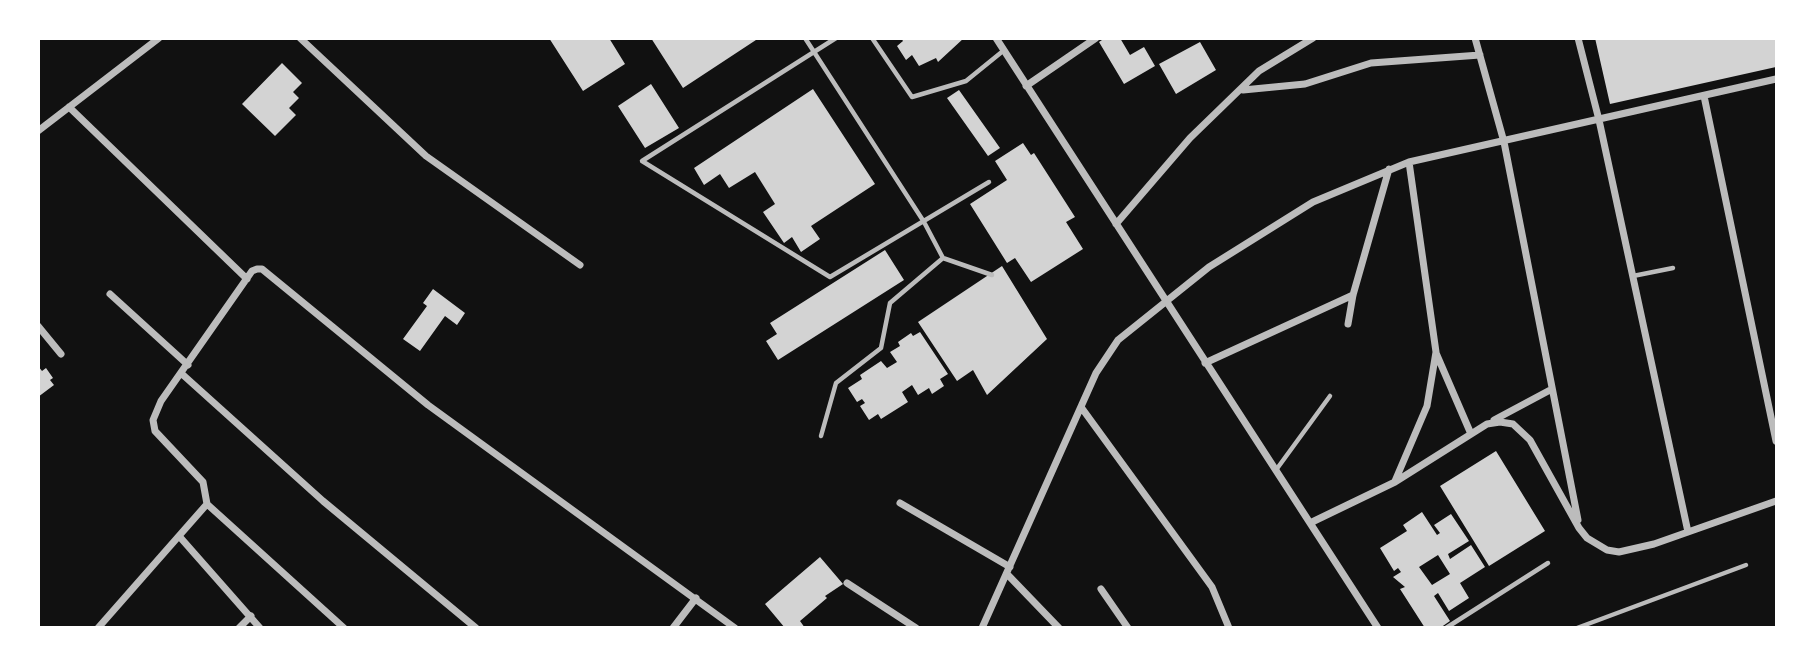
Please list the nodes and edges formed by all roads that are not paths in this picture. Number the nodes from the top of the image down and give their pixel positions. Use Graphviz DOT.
graph roads {
  1 [pos="159,38"];
  2 [pos="300,38"];
  3 [pos="805,38"];
  4 [pos="836,38"];
  5 [pos="872,38"];
  6 [pos="996,38"];
  7 [pos="1096,38"];
  8 [pos="1313,38"];
  9 [pos="1475,38"];
  10 [pos="1578,38"];
  11 [pos="1003,51"];
  12 [pos="814,53"];
  13 [pos="1480,55"];
  14 [pos="1776,79"];
  15 [pos="1027,86"];
  16 [pos="1243,90"];
  17 [pos="1704,96"];
  18 [pos="69,107"];
  19 [pos="1599,120"];
  20 [pos="38,131"];
  21 [pos="1504,142"];
  22 [pos="1409,162"];
  23 [pos="1389,169"];
  24 [pos="989,182"];
  25 [pos="924,222"];
  26 [pos="1116,224"];
  27 [pos="943,258"];
  28 [pos="580,264"];
  29 [pos="1673,268"];
  30 [pos="992,275"];
  31 [pos="1633,276"];
  32 [pos="247,279"];
  33 [pos="110,294"];
  34 [pos="1353,295"];
  35 [pos="1165,301"];
  36 [pos="1348,324"];
  37 [pos="38,326"];
  38 [pos="1436,352"];
  39 [pos="61,354"];
  40 [pos="1205,363"];
  41 [pos="188,365"];
  42 [pos="182,374"];
  43 [pos="1552,390"];
  44 [pos="1330,396"];
  45 [pos="1082,407"];
  46 [pos="1487,424"];
  47 [pos="1471,434"];
  48 [pos="821,436"];
  49 [pos="1776,441"];
  50 [pos="1276,470"];
  51 [pos="1395,482"];
  52 [pos="1776,501"];
  53 [pos="900,503"];
  54 [pos="207,504"];
  55 [pos="1310,523"];
  56 [pos="1579,527"];
  57 [pos="1688,532"];
  58 [pos="179,536"];
  59 [pos="1548,563"];
  60 [pos="1746,565"];
  61 [pos="1009,570"];
  62 [pos="847,583"];
  63 [pos="1101,589"];
  64 [pos="696,598"];
  65 [pos="251,616"];
  66 [pos="1227,627"];
  67 [pos="97,628"];
  68 [pos="239,628"];
  69 [pos="260,628"];
  70 [pos="344,628"];
  71 [pos="476,628"];
  72 [pos="673,628"];
  73 [pos="735,628"];
  74 [pos="916,628"];
  75 [pos="982,628"];
  76 [pos="1059,628"];
  77 [pos="1128,628"];
  78 [pos="1378,628"];
  79 [pos="1446,628"];
  80 [pos="1577,628"];
  1 -- 18 [label="street"];
  2 -- 28 [label="street"];
  3 -- 12 [label="lane"];
  4 -- 12 [label="lane"];
  5 -- 11 [label="lane"];
  6 -- 11 [label="street"];
  7 -- 15 [label="street"];
  8 -- 16 [label="street"];
  9 -- 13 [label="street"];
  10 -- 19 [label="street"];
  11 -- 15 [label="street"];
  12 -- 25 [label="lane"];
  12 -- 25 [label="lane"];
  13 -- 16 [label="street"];
  13 -- 21 [label="street"];
  14 -- 17 [label="street"];
  15 -- 26 [label="street"];
  16 -- 26 [label="street"];
  17 -- 19 [label="street"];
  17 -- 49 [label="street"];
  18 -- 20 [label="street"];
  18 -- 32 [label="street"];
  19 -- 21 [label="street"];
  19 -- 31 [label="street"];
  21 -- 22 [label="street"];
  21 -- 43 [label="street"];
  22 -- 23 [label="street"];
  22 -- 38 [label="street"];
  23 -- 34 [label="street"];
  23 -- 35 [label="street"];
  24 -- 25 [label="lane"];
  25 -- 27 [label="lane"];
  26 -- 35 [label="street"];
  27 -- 30 [label="lane"];
  27 -- 48 [label="lane"];
  29 -- 31 [label="lane"];
  31 -- 57 [label="street"];
  32 -- 41 [label="street"];
  32 -- 64 [label="street"];
  33 -- 41 [label="street"];
  34 -- 36 [label="street"];
  34 -- 40 [label="street"];
  35 -- 40 [label="street"];
  35 -- 45 [label="street"];
  37 -- 39 [label="street"];
  38 -- 47 [label="street"];
  38 -- 51 [label="street"];
  40 -- 50 [label="street"];
  41 -- 42 [label="street"];
  42 -- 54 [label="street"];
  42 -- 71 [label="street"];
  43 -- 46 [label="street"];
  43 -- 56 [label="street"];
  44 -- 50 [label="lane"];
  45 -- 61 [label="street"];
  45 -- 66 [label="street"];
  46 -- 47 [label="street"];
  46 -- 56 [label="street"];
  47 -- 51 [label="street"];
  50 -- 55 [label="street"];
  51 -- 55 [label="street"];
  52 -- 57 [label="street"];
  53 -- 61 [label="street"];
  54 -- 58 [label="street"];
  54 -- 70 [label="street"];
  55 -- 78 [label="street"];
  56 -- 57 [label="street"];
  58 -- 65 [label="street"];
  58 -- 67 [label="street"];
  59 -- 79 [label="lane"];
  60 -- 80 [label="lane"];
  61 -- 75 [label="street"];
  61 -- 76 [label="street"];
  62 -- 74 [label="street"];
  63 -- 77 [label="street"];
  64 -- 72 [label="street"];
  64 -- 73 [label="street"];
  65 -- 68 [label="street"];
  65 -- 69 [label="street"];
}
